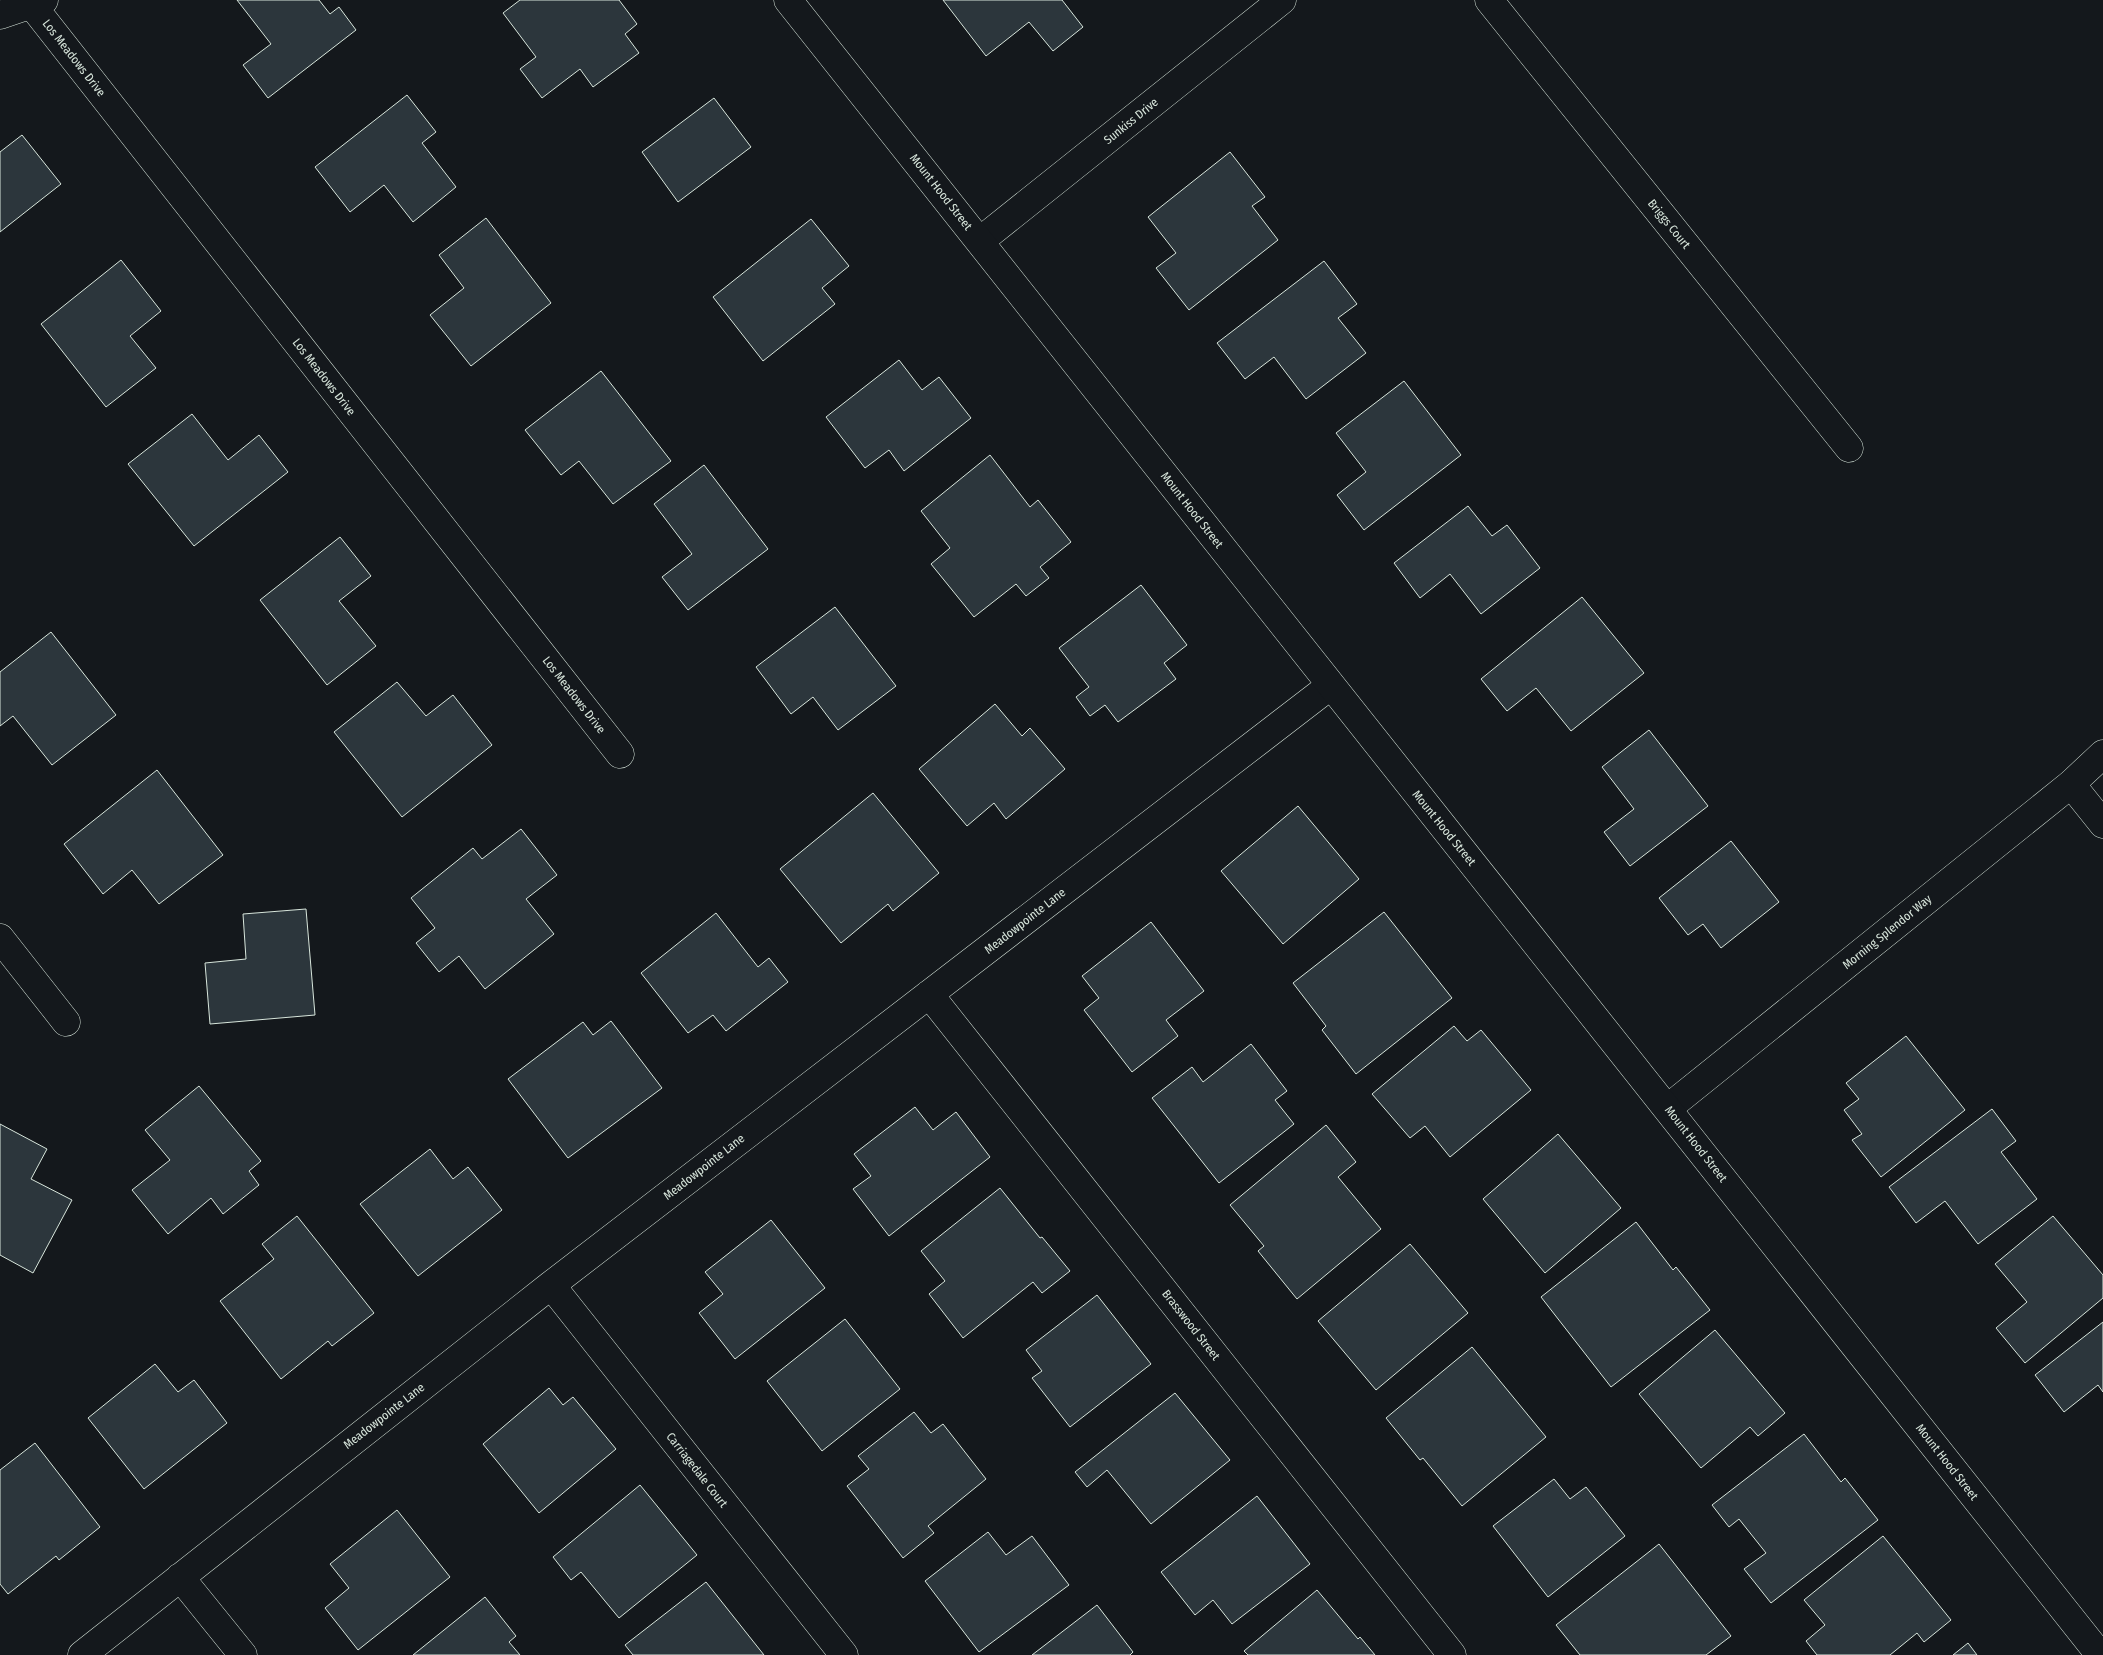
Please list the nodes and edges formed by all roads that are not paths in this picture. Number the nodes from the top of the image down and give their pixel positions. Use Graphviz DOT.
graph roads {
  1 [pos="788,0"];
  2 [pos="1282,0"];
  3 [pos="1489,0"];
  4 [pos="35,2"];
  5 [pos="0,15"];
  6 [pos="980,242"];
  7 [pos="1850,448"];
  8 [pos="1330,686"];
  9 [pos="620,754"];
  10 [pos="2103,754"];
  11 [pos="2071,784"];
  12 [pos="2103,824"];
  13 [pos="0,938"];
  14 [pos="929,994"];
  15 [pos="66,1022"];
  16 [pos="1668,1108"];
  17 [pos="551,1285"];
  18 [pos="180,1576"];
  19 [pos="82,1655"];
  20 [pos="243,1655"];
  21 [pos="844,1655"];
  22 [pos="1452,1655"];
  23 [pos="2100,1655"];
  1 -- 6 [label="street, Mount Hood Street"];
  2 -- 6 [label="street, Sunkiss Drive"];
  3 -- 7 [label="street, Briggs Court"];
  4 -- 5 [label="street"];
  4 -- 9 [label="street, Los Meadows Drive"];
  6 -- 8 [label="street, Mount Hood Street"];
  8 -- 14 [label="street, Meadowpointe Lane"];
  8 -- 16 [label="street, Mount Hood Street"];
  10 -- 11 [label="street, Morning Splendor Way"];
  11 -- 12 [label="street"];
  11 -- 16 [label="street, Morning Splendor Way"];
  13 -- 15 [label="street"];
  14 -- 17 [label="street, Meadowpointe Lane"];
  14 -- 22 [label="street, Brasswood Street"];
  16 -- 23 [label="street, Mount Hood Street"];
  17 -- 18 [label="street, Meadowpointe Lane"];
  17 -- 21 [label="street, Carriagedale Court"];
  18 -- 19 [label="street, Meadowpointe Lane"];
  18 -- 20 [label="street"];
}
